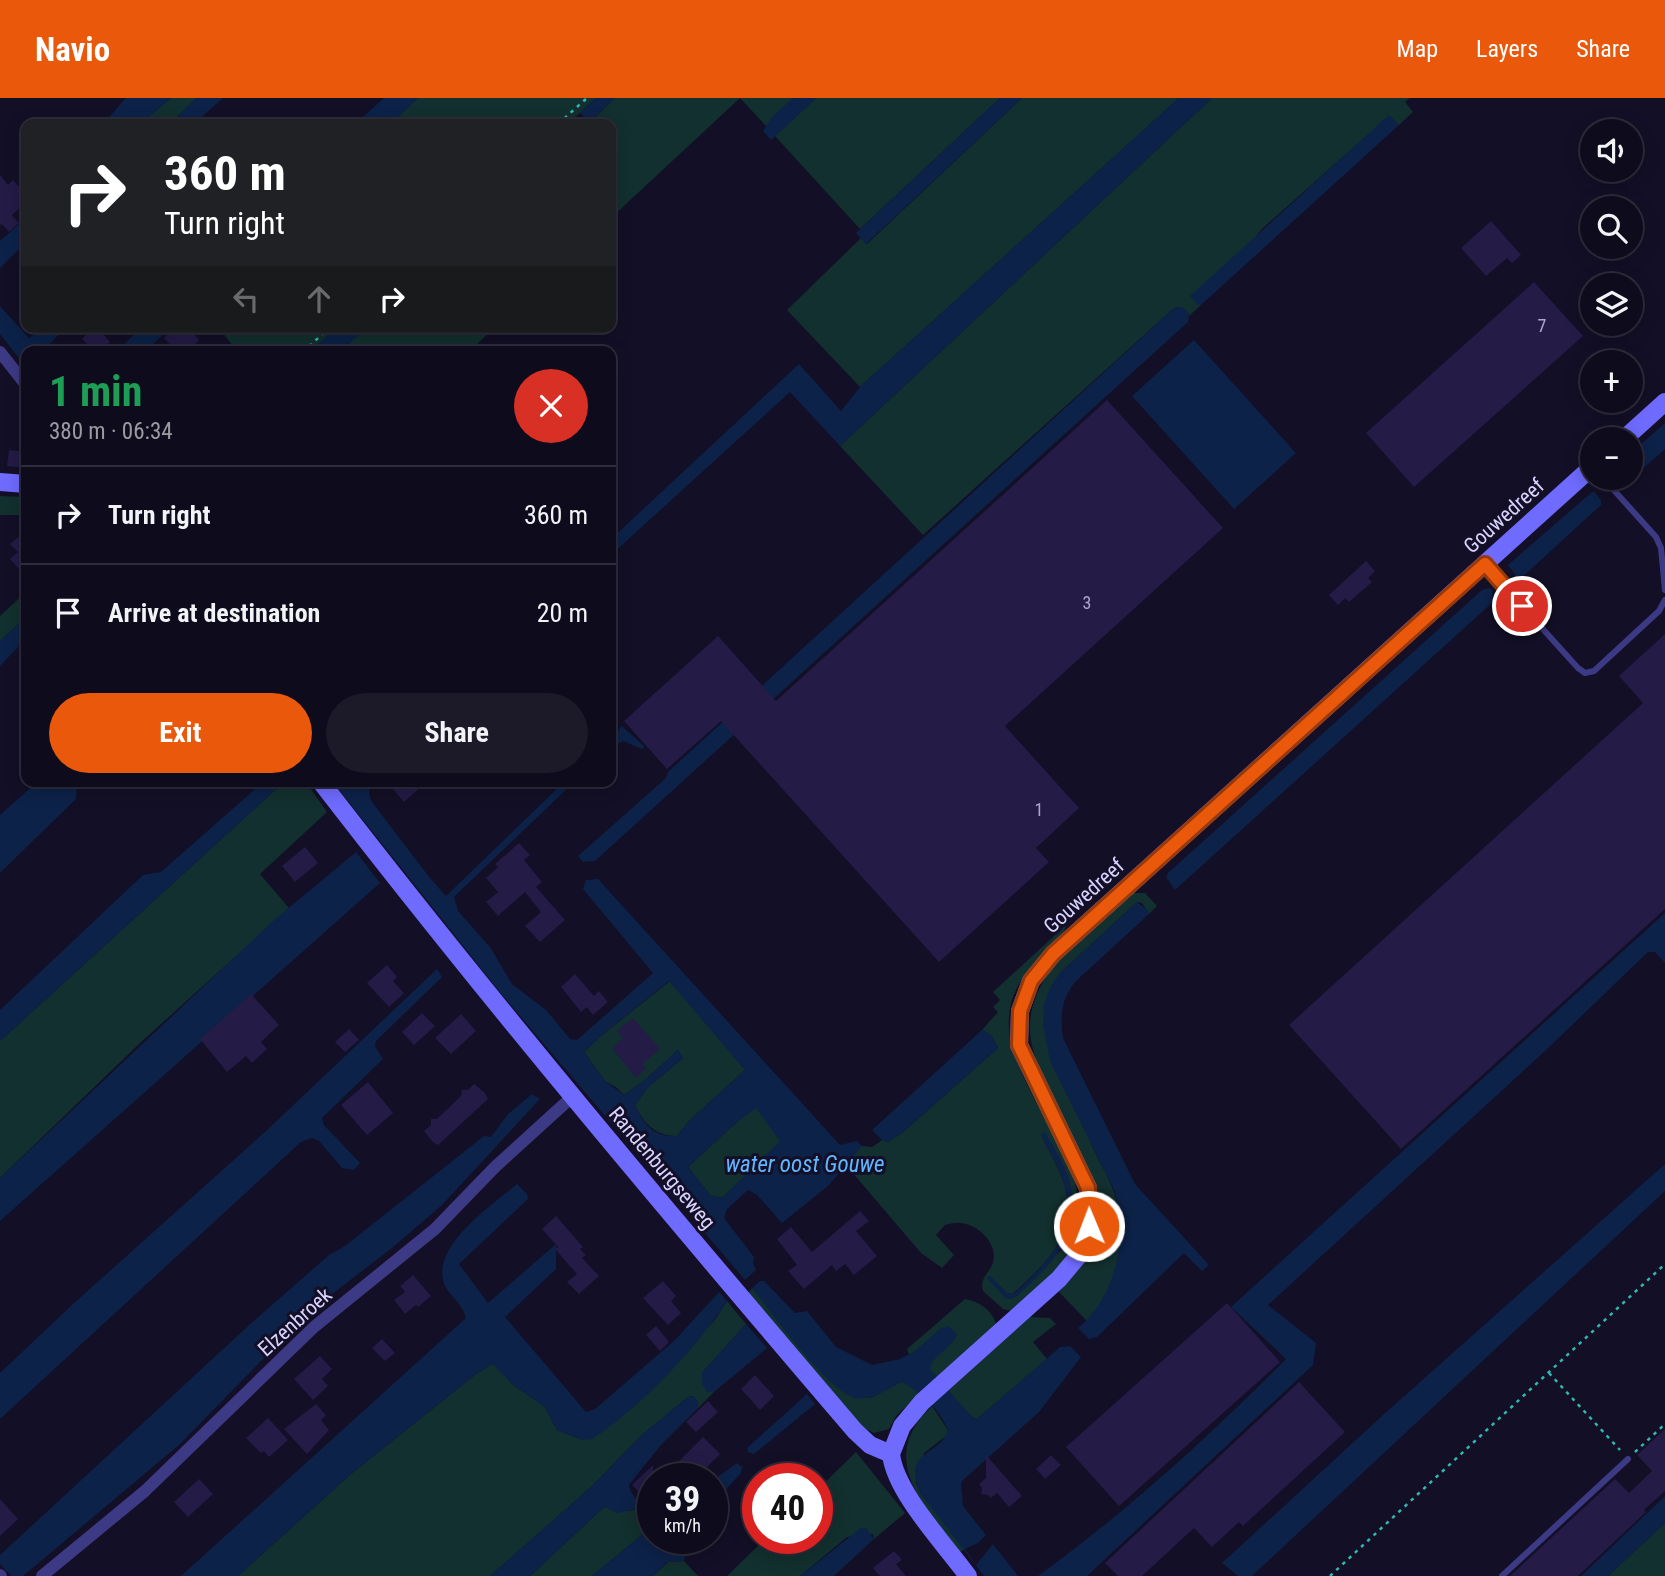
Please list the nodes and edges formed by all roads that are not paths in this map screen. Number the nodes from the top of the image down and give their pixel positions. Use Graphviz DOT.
graph roads {
  1 [pos="0,352"];
  2 [pos="21,379"];
  3 [pos="1665,402"];
  4 [pos="1637,427"];
  5 [pos="1580,478"];
  6 [pos="0,482"];
  7 [pos="21,484"];
  8 [pos="1614,490"];
  9 [pos="1485,564"];
  10 [pos="1665,590"];
  11 [pos="1665,600"];
  12 [pos="325,787"];
  13 [pos="573,1096"];
  14 [pos="891,1454"];
  15 [pos="1628,1459"];
  16 [pos="42,1576"];
  17 [pos="968,1576"];
  18 [pos="1502,1576"];
  1 -- 2 [label="street"];
  3 -- 4 [label="street"];
  5 -- 9 [label="street, Gouwedreef"];
  6 -- 7 [label="street"];
  8 -- 10 [label="lane"];
  9 -- 11 [label="lane"];
  9 -- 14 [label="street, Gouwedreef"];
  12 -- 13 [label="street, Randenburgseweg"];
  13 -- 14 [label="street, Randenburgseweg"];
  13 -- 16 [label="street, Elzenbroek"];
  14 -- 17 [label="street"];
  15 -- 18 [label="lane"];
}
